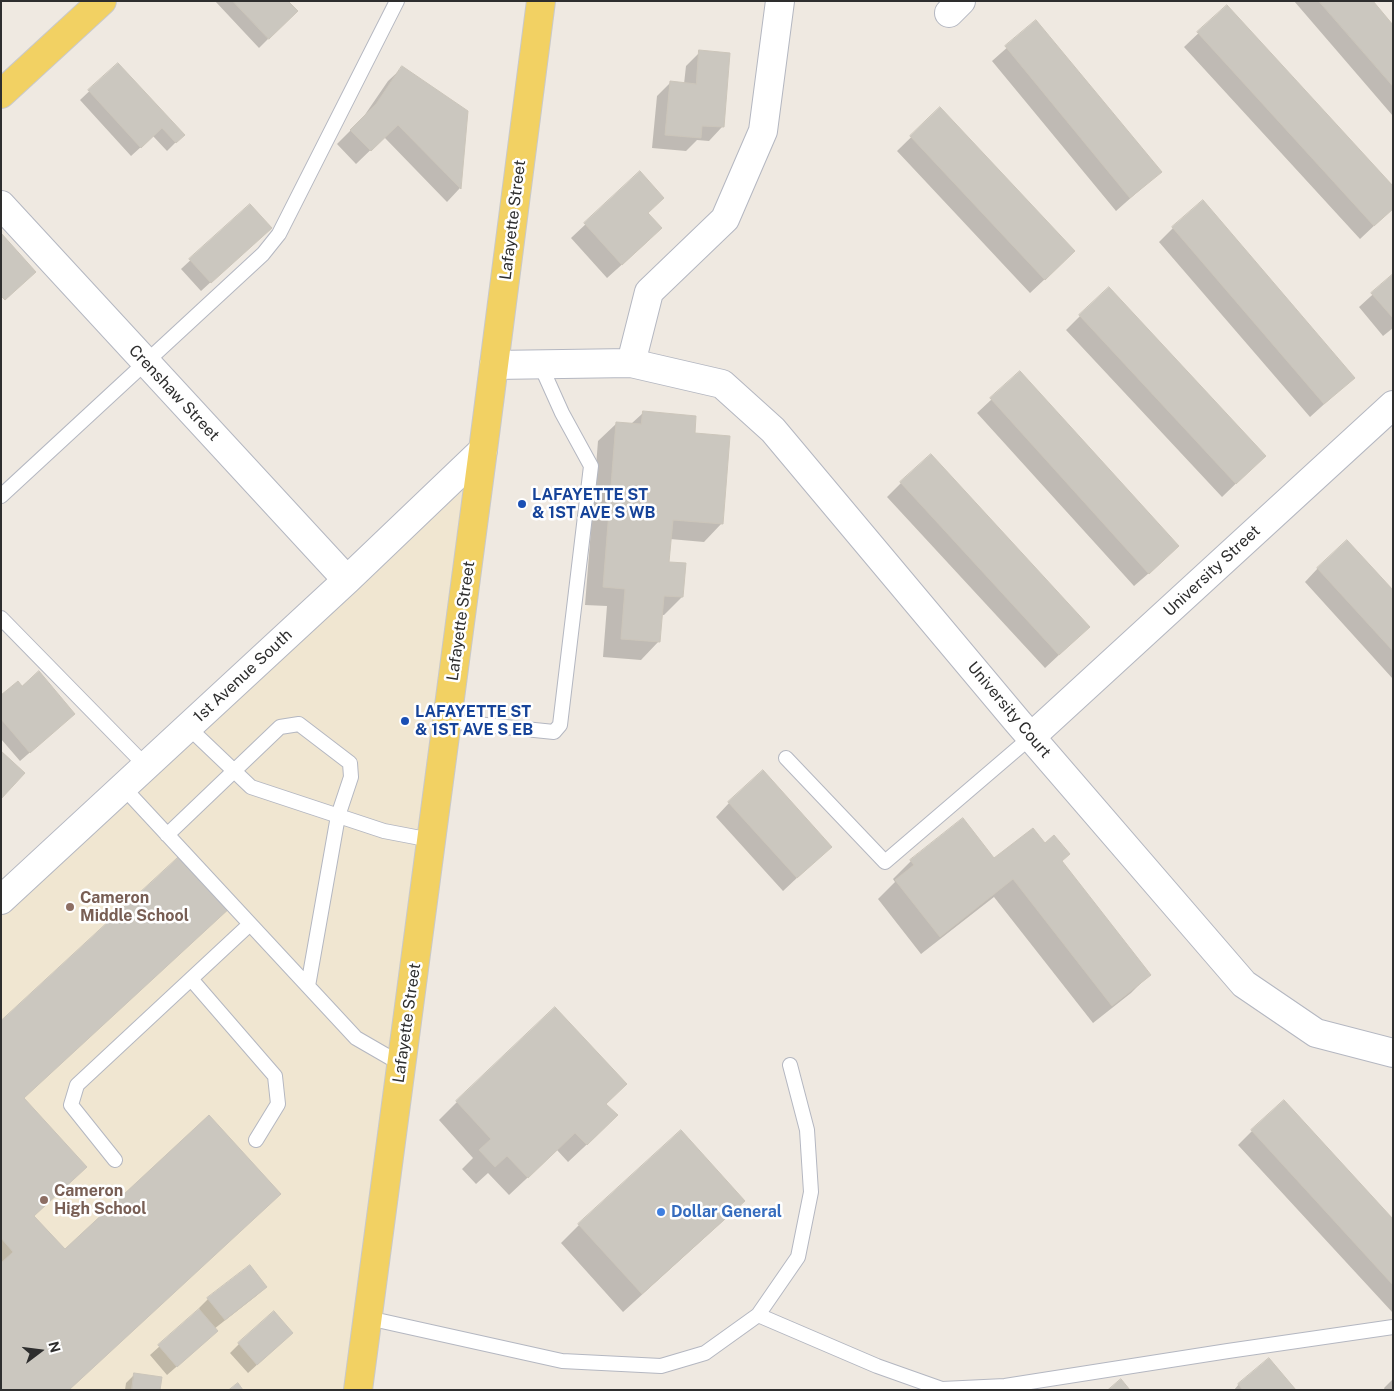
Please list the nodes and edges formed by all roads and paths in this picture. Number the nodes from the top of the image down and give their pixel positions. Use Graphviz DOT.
graph roads {
  1 [pos="102,1"];
  2 [pos="397,1"];
  3 [pos="541,1"];
  4 [pos="780,1"];
  5 [pos="1,94"];
  6 [pos="1,205"];
  7 [pos="146,363"];
  8 [pos="631,363"];
  9 [pos="540,364"];
  10 [pos="494,365"];
  11 [pos="1393,404"];
  12 [pos="484,450"];
  13 [pos="1,496"];
  14 [pos="347,580"];
  15 [pos="1,618"];
  16 [pos="447,721"];
  17 [pos="188,727"];
  18 [pos="1031,737"];
  19 [pos="786,758"];
  20 [pos="146,766"];
  21 [pos="234,771"];
  22 [pos="123,787"];
  23 [pos="338,816"];
  24 [pos="167,835"];
  25 [pos="431,840"];
  26 [pos="1,900"];
  27 [pos="250,924"];
  28 [pos="191,978"];
  29 [pos="308,986"];
  30 [pos="1393,1053"];
  31 [pos="401,1064"];
  32 [pos="790,1065"];
  33 [pos="256,1140"];
  34 [pos="115,1160"];
  35 [pos="758,1315"];
  36 [pos="368,1318"];
  37 [pos="1393,1327"];
  38 [pos="358,1390"];
  1 -- 5 [label="main road"];
  2 -- 7 [label="lane"];
  3 -- 10 [label="main road, Lafayette Street"];
  4 -- 8 [label="street"];
  6 -- 7 [label="street, Crenshaw Street"];
  7 -- 13 [label="lane"];
  7 -- 14 [label="street, Crenshaw Street"];
  8 -- 9 [label="street"];
  8 -- 18 [label="street, University Court"];
  9 -- 10 [label="street"];
  9 -- 16 [label="lane"];
  10 -- 12 [label="main road, Lafayette Street"];
  11 -- 18 [label="street, University Street"];
  12 -- 14 [label="street, 1st Avenue South"];
  12 -- 16 [label="main road, Lafayette Street"];
  14 -- 17 [label="street, 1st Avenue South"];
  15 -- 20 [label="lane"];
  16 -- 25 [label="main road, Lafayette Street"];
  17 -- 20 [label="street, 1st Avenue South"];
  17 -- 21 [label="lane"];
  18 -- 19 [label="lane"];
  18 -- 30 [label="street, University Court"];
  20 -- 22 [label="street, 1st Avenue South"];
  21 -- 23 [label="lane"];
  21 -- 23 [label="lane"];
  21 -- 24 [label="lane"];
  22 -- 24 [label="lane"];
  22 -- 26 [label="street, 1st Avenue South"];
  23 -- 25 [label="lane"];
  23 -- 29 [label="lane"];
  24 -- 27 [label="lane"];
  25 -- 31 [label="main road, Lafayette Street"];
  27 -- 28 [label="lane"];
  27 -- 29 [label="lane"];
  28 -- 33 [label="lane"];
  28 -- 34 [label="lane"];
  29 -- 31 [label="lane"];
  31 -- 36 [label="main road, Lafayette Street"];
  32 -- 35 [label="lane"];
  35 -- 36 [label="lane"];
  35 -- 37 [label="lane"];
  36 -- 38 [label="main road, Lafayette Street"];
}
